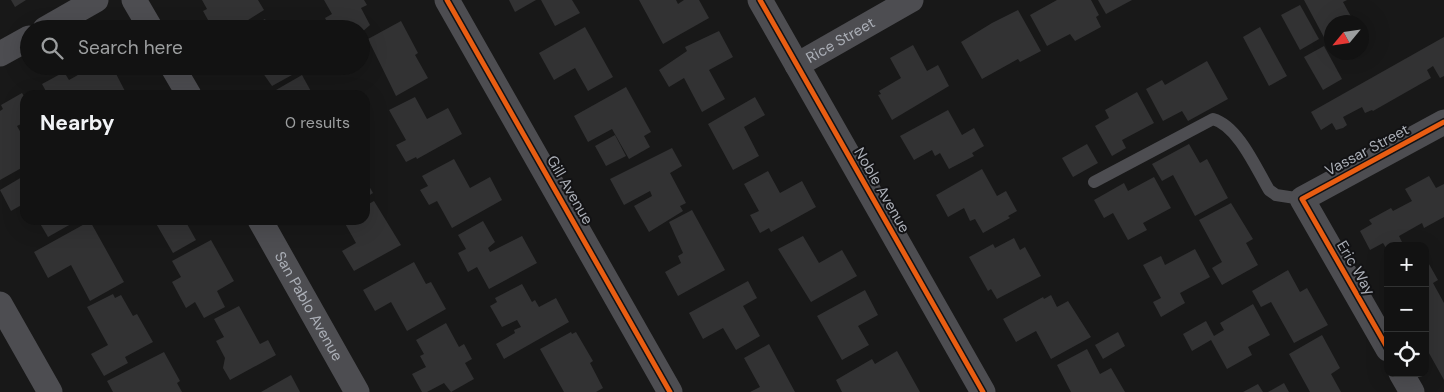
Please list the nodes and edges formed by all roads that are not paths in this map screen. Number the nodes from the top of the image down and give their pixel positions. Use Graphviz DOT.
graph roads {
  1 [pos="96,0"];
  2 [pos="134,0"];
  3 [pos="447,0"];
  4 [pos="760,0"];
  5 [pos="911,0"];
  6 [pos="62,20"];
  7 [pos="146,20"];
  8 [pos="20,43"];
  9 [pos="0,54"];
  10 [pos="797,65"];
  11 [pos="177,75"];
  12 [pos="185,90"];
  13 [pos="1444,122"];
  14 [pos="1094,182"];
  15 [pos="1302,199"];
  16 [pos="263,225"];
  17 [pos="0,304"];
  18 [pos="1384,342"];
  19 [pos="1404,377"];
  20 [pos="50,392"];
  21 [pos="358,392"];
  22 [pos="670,392"];
  23 [pos="983,392"];
  24 [pos="1412,392"];
  1 -- 6 [label="street"];
  2 -- 7 [label="street"];
  3 -- 22 [label="street, Gill Avenue"];
  4 -- 10 [label="street, Noble Avenue"];
  5 -- 10 [label="street, Rice Street"];
  8 -- 9 [label="street"];
  10 -- 23 [label="street, Noble Avenue"];
  11 -- 12 [label="street"];
  13 -- 15 [label="street, Vassar Street"];
  14 -- 15 [label="lane"];
  15 -- 18 [label="street, Eric Way"];
  16 -- 21 [label="street, San Pablo Avenue"];
  17 -- 20 [label="street"];
  19 -- 24 [label="street"];
}
